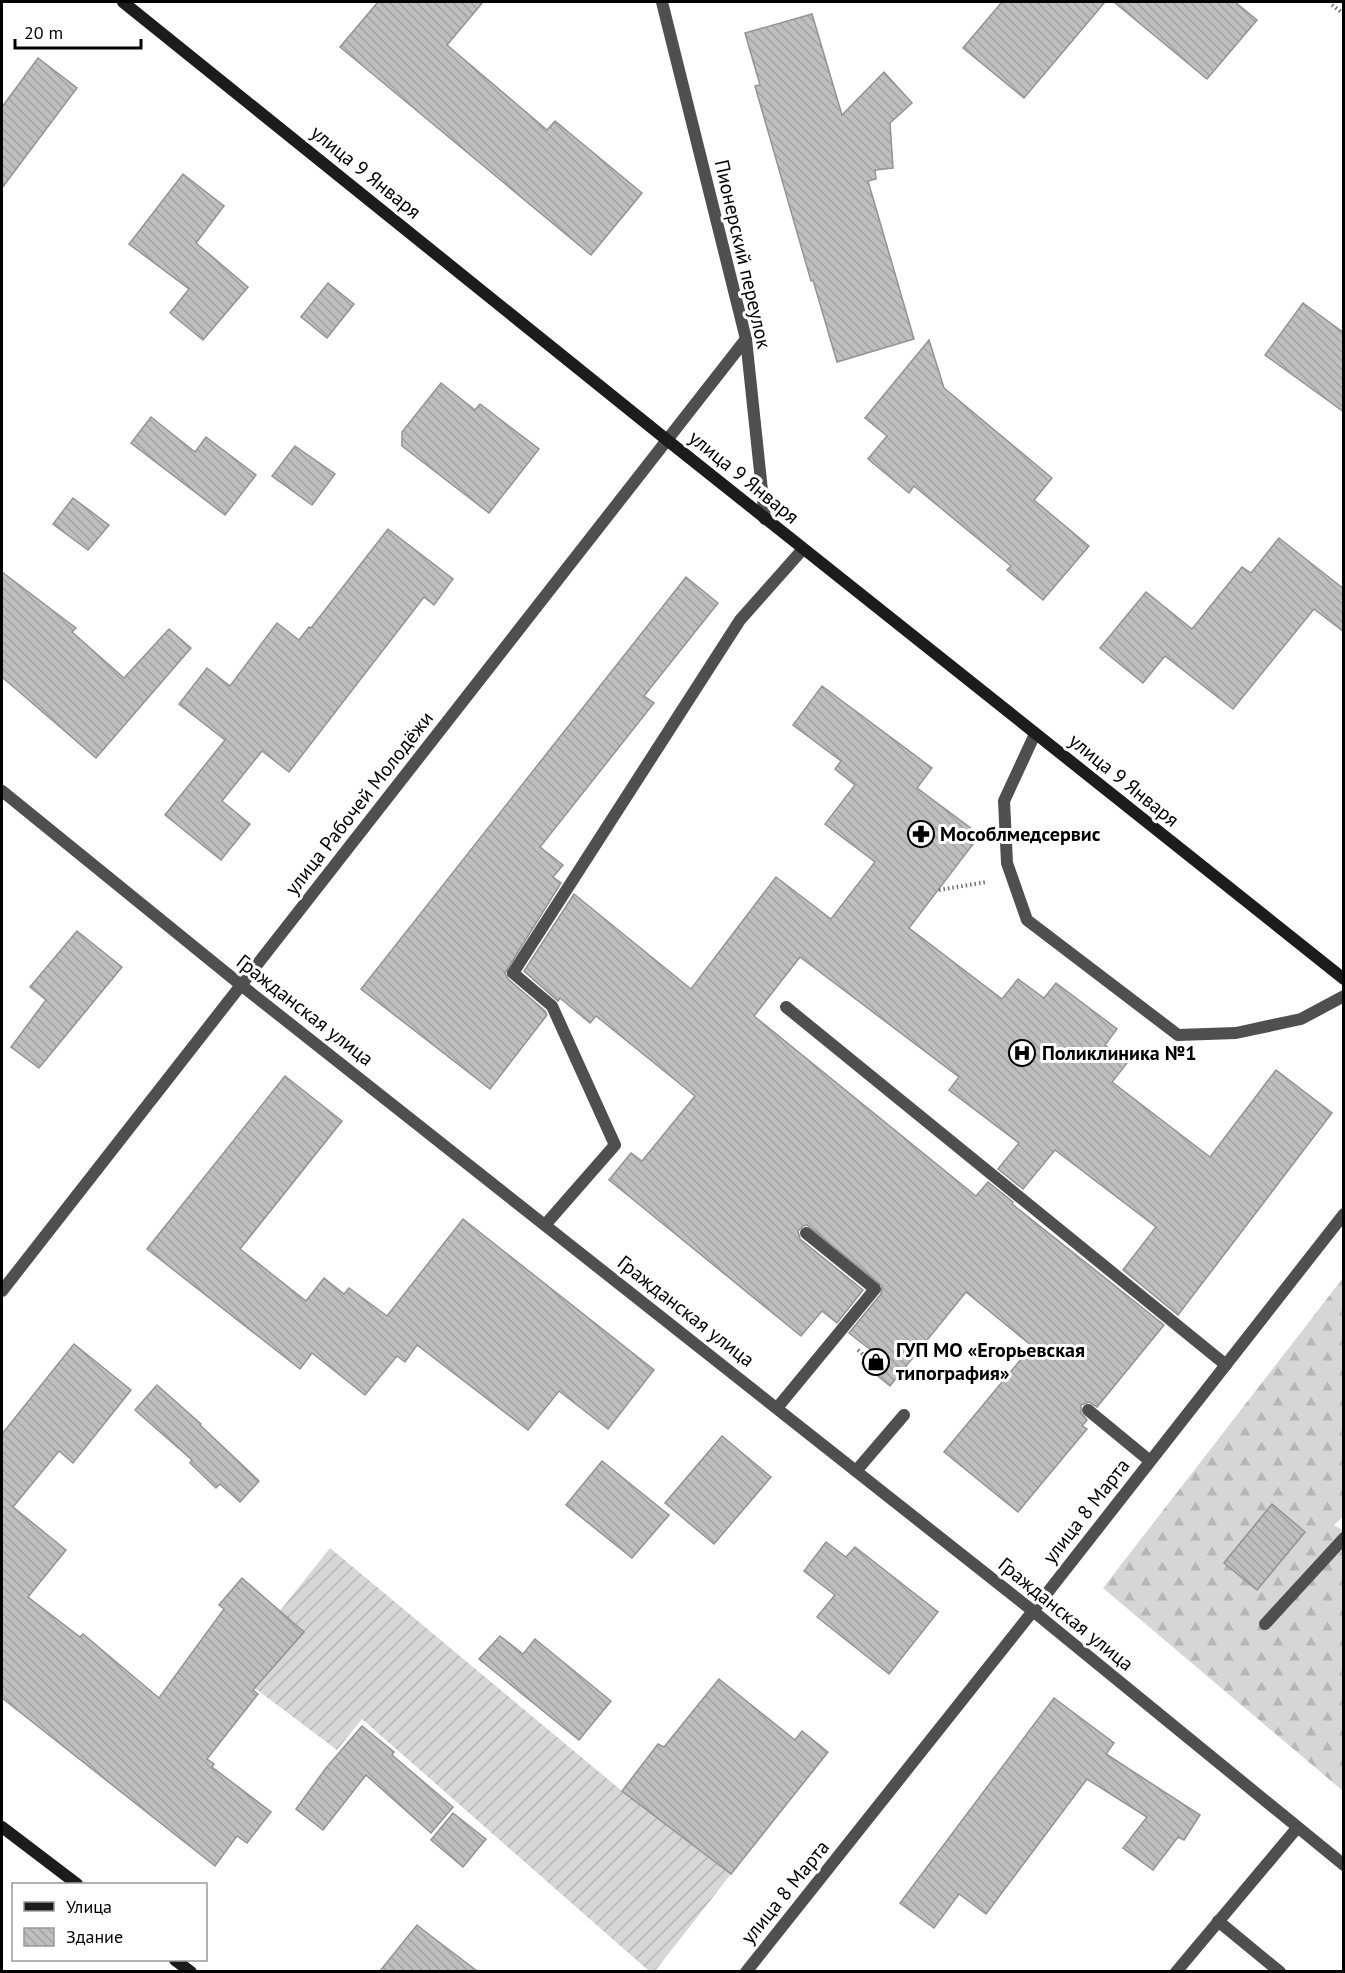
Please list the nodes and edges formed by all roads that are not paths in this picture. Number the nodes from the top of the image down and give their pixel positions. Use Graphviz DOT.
graph roads {
  1 [pos="123,2"];
  2 [pos="662,2"];
  3 [pos="746,339"];
  4 [pos="667,440"];
  5 [pos="765,519"];
  6 [pos="803,549"];
  7 [pos="1035,734"];
  8 [pos="2,791"];
  9 [pos="1344,979"];
  10 [pos="242,985"];
  11 [pos="1344,996"];
  12 [pos="786,1007"];
  13 [pos="1344,1214"];
  14 [pos="545,1225"];
  15 [pos="806,1233"];
  16 [pos="2,1291"];
  17 [pos="1226,1365"];
  18 [pos="777,1408"];
  19 [pos="1088,1410"];
  20 [pos="904,1415"];
  21 [pos="1150,1461"];
  22 [pos="856,1471"];
  23 [pos="1344,1538"];
  24 [pos="1033,1611"];
  25 [pos="1265,1624"];
  26 [pos="2,1827"];
  27 [pos="1298,1828"];
  28 [pos="1344,1865"];
  29 [pos="76,1883"];
  30 [pos="1218,1921"];
  31 [pos="178,1961"];
  32 [pos="190,1971"];
  33 [pos="746,1971"];
  34 [pos="1176,1971"];
  35 [pos="1280,1971"];
  1 -- 4 [label="street, улица 9 Января"];
  2 -- 3 [label="street, Пионерский переулок"];
  3 -- 4 [label="street, улица Рабочей Молодёжи"];
  3 -- 5 [label="street, Пионерский переулок"];
  4 -- 5 [label="street, улица 9 Января"];
  4 -- 10 [label="street, улица Рабочей Молодёжи"];
  5 -- 6 [label="street, улица 9 Января"];
  6 -- 7 [label="street, улица 9 Января"];
  6 -- 14 [label="street"];
  7 -- 9 [label="street, улица 9 Января"];
  7 -- 11 [label="street"];
  8 -- 10 [label="street, Гражданская улица"];
  10 -- 14 [label="street, Гражданская улица"];
  10 -- 16 [label="street, улица Рабочей Молодёжи"];
  12 -- 17 [label="street"];
  13 -- 17 [label="street, улица 8 Марта"];
  14 -- 18 [label="street, Гражданская улица"];
  15 -- 18 [label="street"];
  17 -- 21 [label="street, улица 8 Марта"];
  18 -- 22 [label="street, Гражданская улица"];
  19 -- 21 [label="street"];
  20 -- 22 [label="street"];
  21 -- 24 [label="street, улица 8 Марта"];
  22 -- 24 [label="street, Гражданская улица"];
  23 -- 25 [label="street"];
  24 -- 27 [label="street, Гражданская улица"];
  24 -- 33 [label="street, улица 8 Марта"];
  26 -- 29 [label="street"];
  27 -- 28 [label="street, Гражданская улица"];
  27 -- 30 [label="street"];
  30 -- 34 [label="street"];
  30 -- 35 [label="street"];
  31 -- 32 [label="street"];
}
